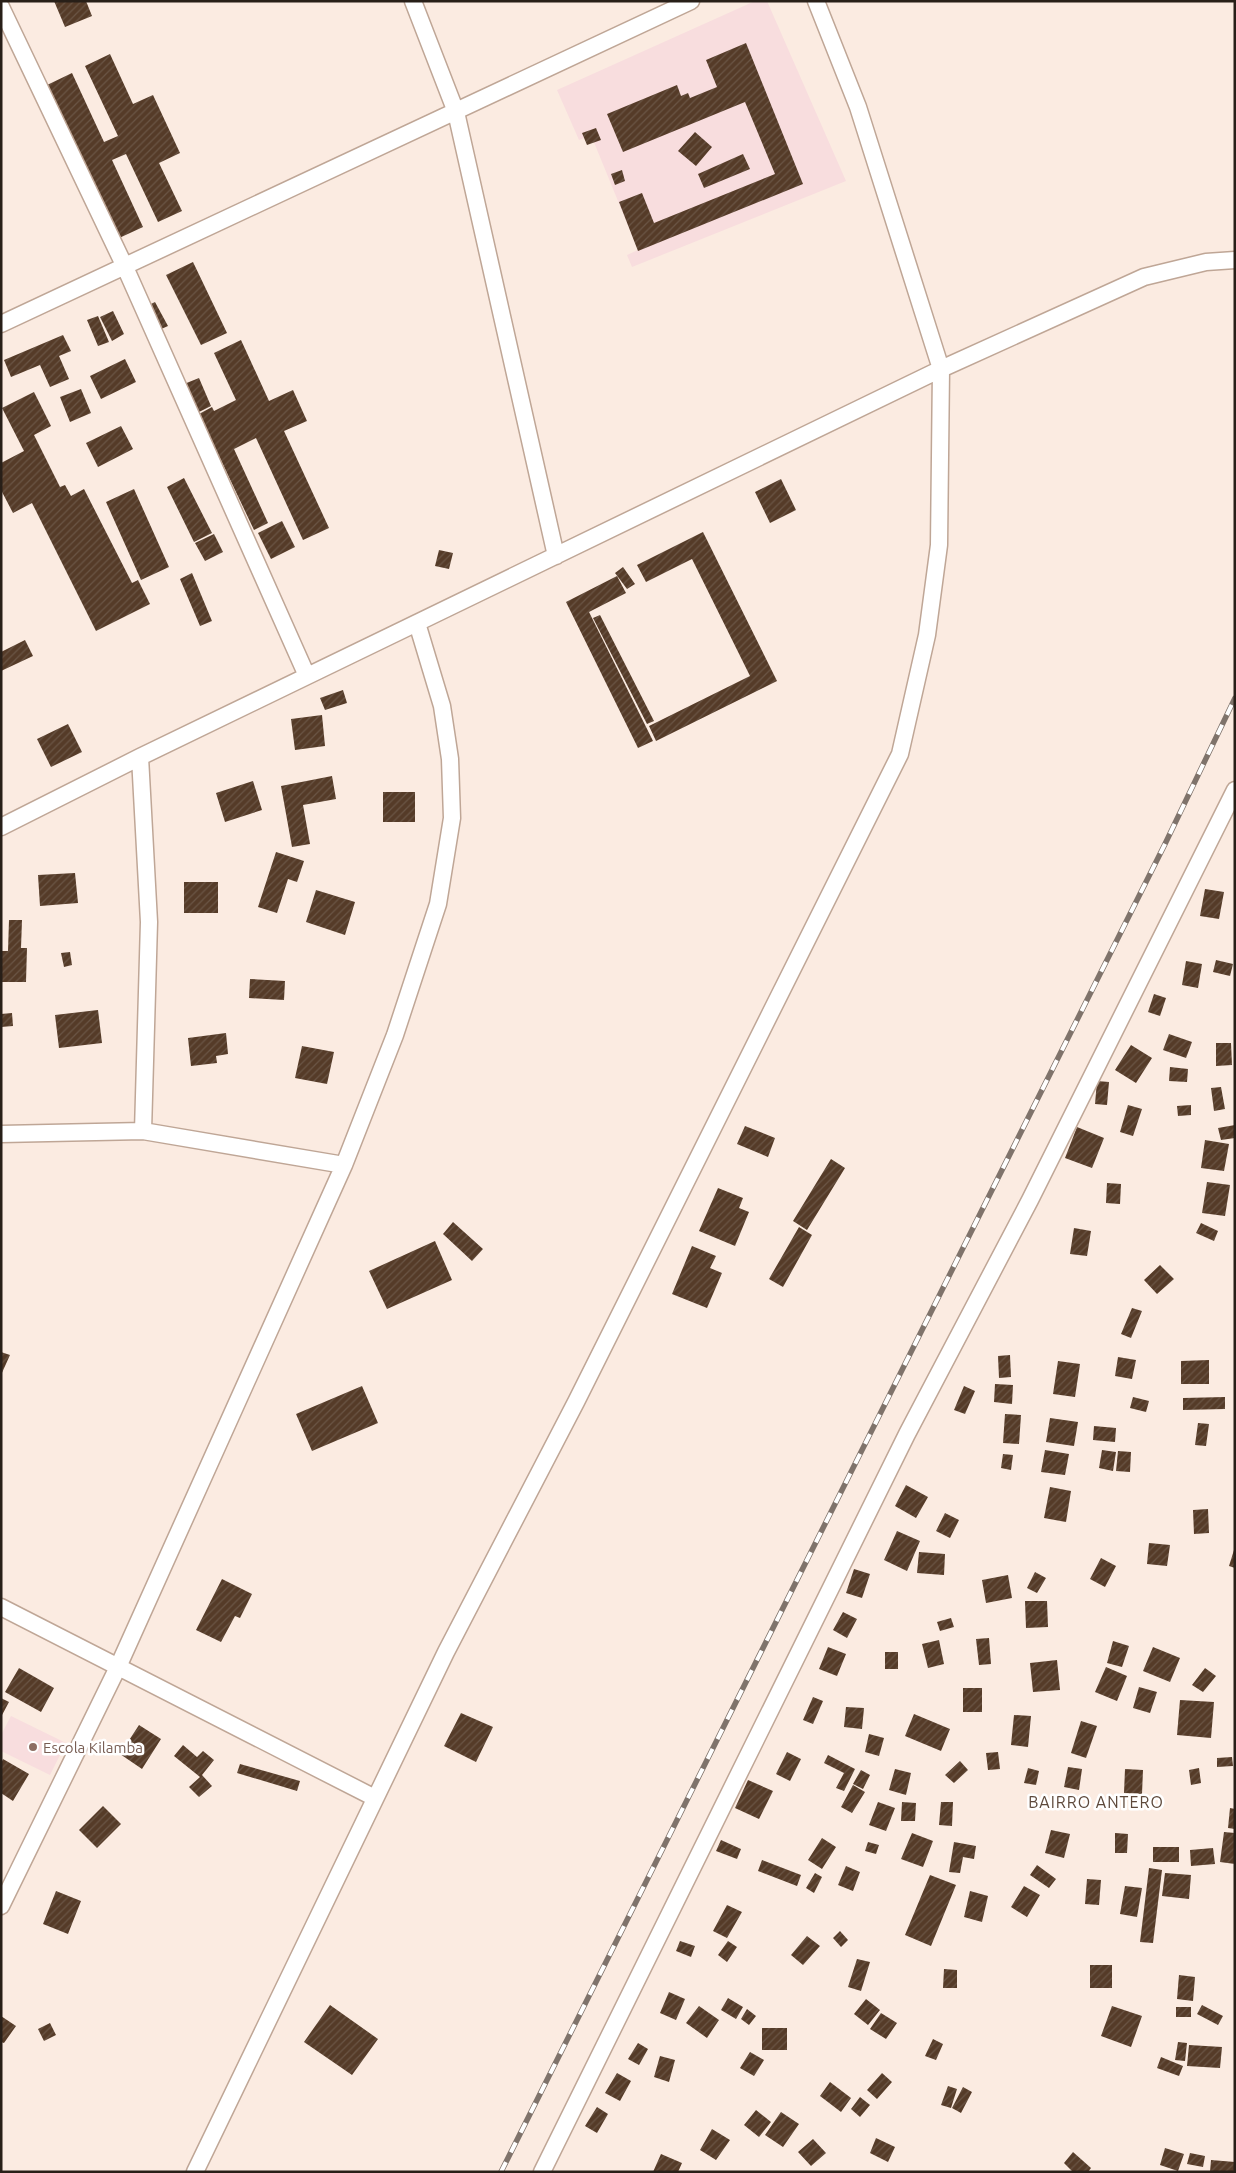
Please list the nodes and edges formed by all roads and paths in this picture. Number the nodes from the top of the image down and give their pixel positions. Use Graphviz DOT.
graph roads {
  1 [pos="413,1"];
  2 [pos="691,1"];
  3 [pos="816,1"];
  4 [pos="1,7"];
  5 [pos="456,112"];
  6 [pos="1235,260"];
  7 [pos="125,267"];
  8 [pos="1,324"];
  9 [pos="941,369"];
  10 [pos="556,556"];
  11 [pos="417,623"];
  12 [pos="307,676"];
  13 [pos="140,757"];
  14 [pos="1235,790"];
  15 [pos="1,827"];
  16 [pos="143,1131"];
  17 [pos="1,1134"];
  18 [pos="344,1165"];
  19 [pos="1,1607"];
  20 [pos="118,1667"];
  21 [pos="375,1798"];
  22 [pos="1,1906"];
  23 [pos="195,2172"];
  24 [pos="542,2172"];
  1 -- 5 [label="street"];
  2 -- 5 [label="street"];
  3 -- 9 [label="street"];
  4 -- 7 [label="street"];
  5 -- 7 [label="street"];
  5 -- 10 [label="street"];
  6 -- 9 [label="street"];
  7 -- 8 [label="street"];
  7 -- 12 [label="street"];
  9 -- 10 [label="street"];
  9 -- 21 [label="street"];
  10 -- 11 [label="street"];
  11 -- 12 [label="street"];
  11 -- 18 [label="street"];
  12 -- 13 [label="street"];
  13 -- 15 [label="street"];
  13 -- 16 [label="street"];
  14 -- 24 [label="street"];
  16 -- 17 [label="street"];
  16 -- 18 [label="street"];
  18 -- 20 [label="street"];
  19 -- 20 [label="street"];
  20 -- 21 [label="street"];
  20 -- 22 [label="street"];
  21 -- 23 [label="street"];
}
